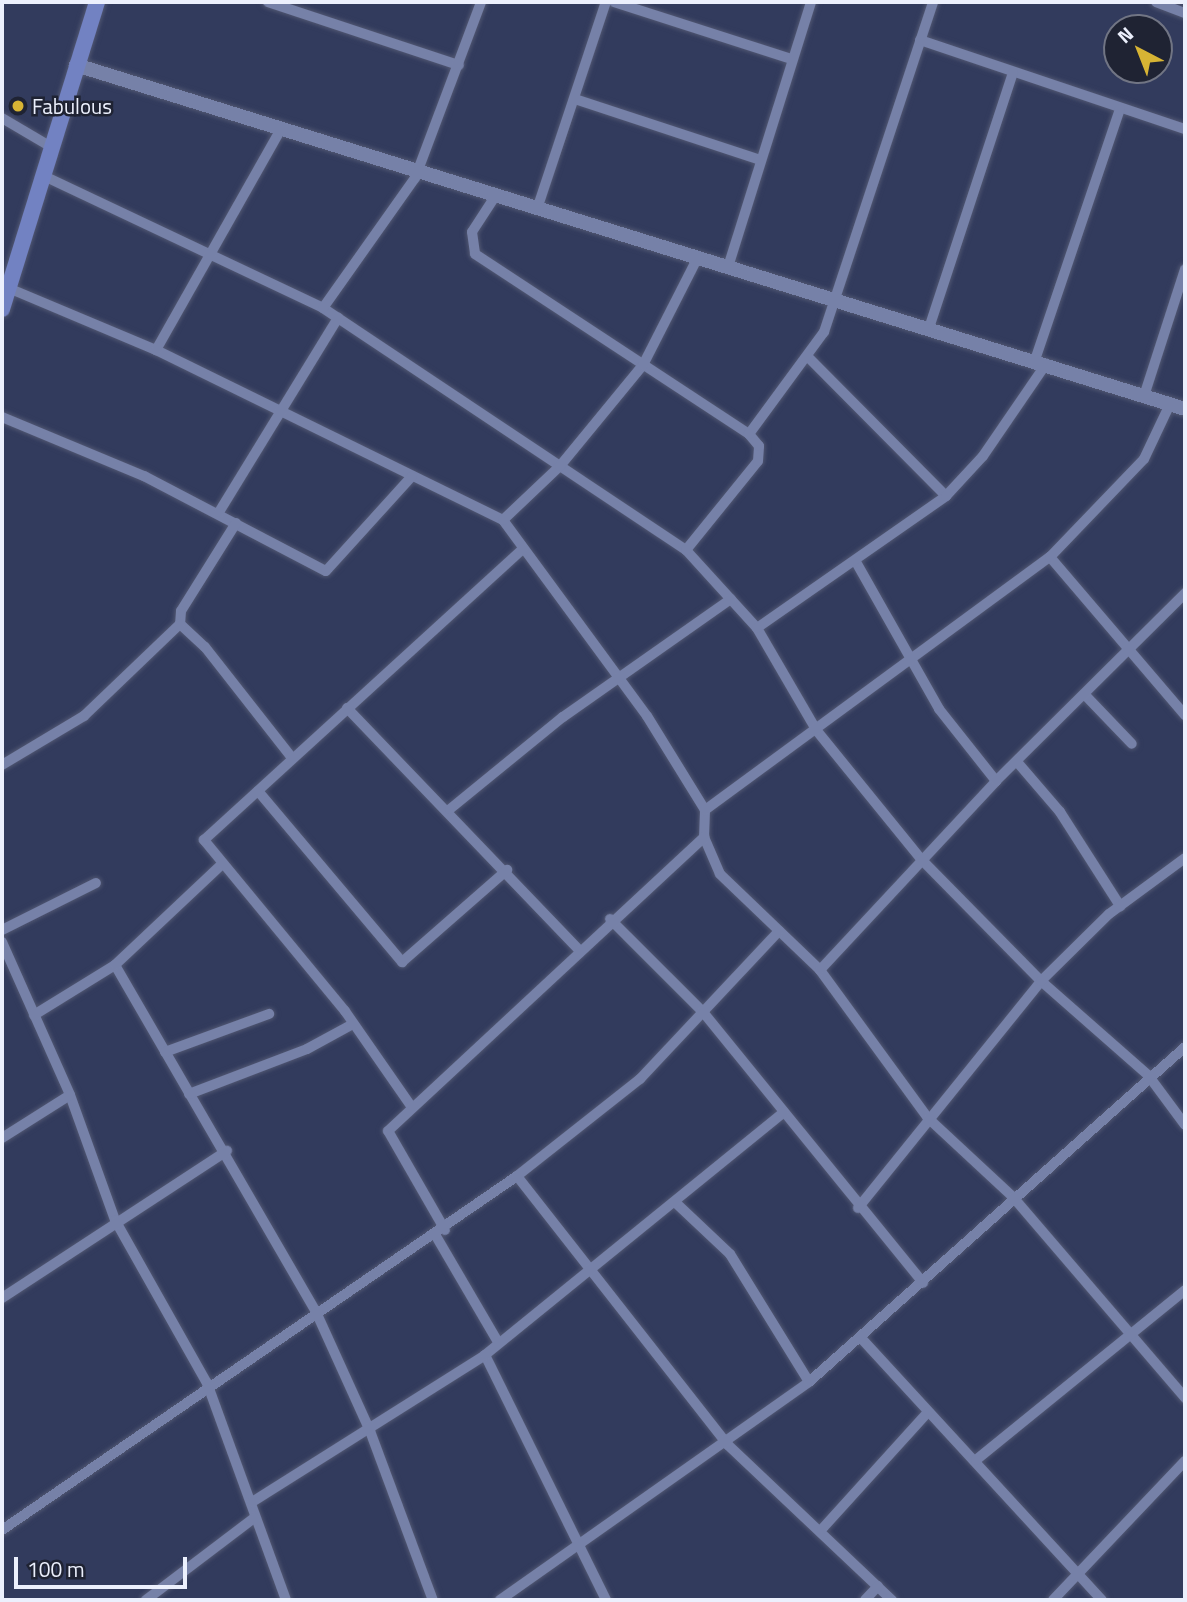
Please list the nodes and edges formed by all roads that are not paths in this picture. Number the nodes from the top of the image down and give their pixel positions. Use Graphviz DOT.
graph roads {
  1 [pos="97,2"];
  2 [pos="268,2"];
  3 [pos="481,2"];
  4 [pos="606,2"];
  5 [pos="614,2"];
  6 [pos="811,2"];
  7 [pos="933,2"];
  8 [pos="1156,2"];
  9 [pos="1185,13"];
  10 [pos="920,40"];
  11 [pos="792,59"];
  12 [pos="76,65"];
  13 [pos="459,65"];
  14 [pos="1013,72"];
  15 [pos="575,99"];
  16 [pos="1120,109"];
  17 [pos="2,118"];
  18 [pos="281,129"];
  19 [pos="1185,129"];
  20 [pos="53,148"];
  21 [pos="760,160"];
  22 [pos="419,172"];
  23 [pos="44,176"];
  24 [pos="496,195"];
  25 [pos="537,209"];
  26 [pos="214,255"];
  27 [pos="697,259"];
  28 [pos="728,267"];
  29 [pos="1185,269"];
  30 [pos="5,287"];
  31 [pos="832,300"];
  32 [pos="2,309"];
  33 [pos="323,309"];
  34 [pos="338,318"];
  35 [pos="930,325"];
  36 [pos="156,350"];
  37 [pos="809,358"];
  38 [pos="1041,362"];
  39 [pos="643,365"];
  40 [pos="1144,396"];
  41 [pos="1170,404"];
  42 [pos="1185,409"];
  43 [pos="282,410"];
  44 [pos="2,417"];
  45 [pos="749,434"];
  46 [pos="560,466"];
  47 [pos="412,476"];
  48 [pos="946,496"];
  49 [pos="219,512"];
  50 [pos="503,520"];
  51 [pos="236,523"];
  52 [pos="523,549"];
  53 [pos="686,550"];
  54 [pos="1050,557"];
  55 [pos="856,562"];
  56 [pos="1185,593"];
  57 [pos="731,599"];
  58 [pos="180,624"];
  59 [pos="757,628"];
  60 [pos="1129,649"];
  61 [pos="912,663"];
  62 [pos="618,680"];
  63 [pos="1086,696"];
  64 [pos="347,708"];
  65 [pos="1185,715"];
  66 [pos="817,732"];
  67 [pos="1132,744"];
  68 [pos="292,758"];
  69 [pos="1018,763"];
  70 [pos="2,765"];
  71 [pos="996,781"];
  72 [pos="258,791"];
  73 [pos="450,809"];
  74 [pos="705,810"];
  75 [pos="704,836"];
  76 [pos="1185,858"];
  77 [pos="922,860"];
  78 [pos="222,864"];
  79 [pos="507,870"];
  80 [pos="96,883"];
  81 [pos="1120,906"];
  82 [pos="610,919"];
  83 [pos="2,930"];
  84 [pos="779,931"];
  85 [pos="2,942"];
  86 [pos="579,950"];
  87 [pos="115,965"];
  88 [pos="820,970"];
  89 [pos="1041,981"];
  90 [pos="703,1012"];
  91 [pos="269,1014"];
  92 [pos="34,1015"];
  93 [pos="353,1024"];
  94 [pos="1185,1047"];
  95 [pos="165,1052"];
  96 [pos="1148,1075"];
  97 [pos="189,1094"];
  98 [pos="70,1095"];
  99 [pos="411,1106"];
  100 [pos="785,1112"];
  101 [pos="928,1118"];
  102 [pos="1185,1125"];
  103 [pos="2,1138"];
  104 [pos="226,1151"];
  105 [pos="517,1176"];
  106 [pos="1013,1198"];
  107 [pos="677,1204"];
  108 [pos="858,1208"];
  109 [pos="115,1220"];
  110 [pos="440,1233"];
  111 [pos="588,1272"];
  112 [pos="923,1283"];
  113 [pos="1185,1290"];
  114 [pos="2,1298"];
  115 [pos="317,1314"];
  116 [pos="1129,1336"];
  117 [pos="861,1338"];
  118 [pos="498,1342"];
  119 [pos="485,1355"];
  120 [pos="809,1382"];
  121 [pos="207,1383"];
  122 [pos="1185,1398"];
  123 [pos="928,1412"];
  124 [pos="370,1430"];
  125 [pos="728,1445"];
  126 [pos="976,1461"];
  127 [pos="1185,1461"];
  128 [pos="252,1502"];
  129 [pos="254,1518"];
  130 [pos="822,1529"];
  131 [pos="2,1530"];
  132 [pos="577,1550"];
  133 [pos="1078,1572"];
  134 [pos="878,1586"];
  135 [pos="146,1600"];
  136 [pos="286,1600"];
  137 [pos="433,1600"];
  138 [pos="500,1600"];
  139 [pos="606,1600"];
  140 [pos="865,1600"];
  141 [pos="892,1600"];
  142 [pos="1053,1600"];
  143 [pos="1102,1600"];
  1 -- 12 [label="main road"];
  2 -- 13 [label="street"];
  3 -- 13 [label="street"];
  4 -- 15 [label="street"];
  5 -- 11 [label="street"];
  6 -- 11 [label="street"];
  7 -- 10 [label="street"];
  8 -- 9 [label="street"];
  10 -- 14 [label="street"];
  10 -- 31 [label="street"];
  11 -- 21 [label="street"];
  12 -- 18 [label="street"];
  12 -- 20 [label="main road"];
  13 -- 22 [label="street"];
  14 -- 16 [label="street"];
  14 -- 35 [label="street"];
  15 -- 21 [label="street"];
  15 -- 25 [label="street"];
  16 -- 19 [label="street"];
  16 -- 38 [label="street"];
  17 -- 20 [label="street"];
  18 -- 22 [label="street"];
  18 -- 26 [label="street"];
  20 -- 23 [label="main road"];
  21 -- 28 [label="street"];
  22 -- 24 [label="street"];
  22 -- 33 [label="street"];
  23 -- 26 [label="street"];
  23 -- 30 [label="main road"];
  24 -- 25 [label="street"];
  24 -- 39 [label="street"];
  25 -- 27 [label="street"];
  26 -- 33 [label="street"];
  26 -- 36 [label="street"];
  27 -- 28 [label="street"];
  27 -- 39 [label="street"];
  28 -- 31 [label="street"];
  29 -- 40 [label="street"];
  30 -- 32 [label="main road"];
  30 -- 36 [label="street"];
  31 -- 35 [label="street"];
  31 -- 37 [label="street"];
  33 -- 34 [label="street"];
  34 -- 43 [label="street"];
  34 -- 46 [label="street"];
  35 -- 38 [label="street"];
  36 -- 43 [label="street"];
  37 -- 45 [label="street"];
  37 -- 48 [label="street"];
  38 -- 40 [label="street"];
  38 -- 48 [label="street"];
  39 -- 45 [label="street"];
  39 -- 46 [label="street"];
  40 -- 41 [label="street"];
  41 -- 42 [label="street"];
  41 -- 54 [label="street"];
  43 -- 47 [label="street"];
  43 -- 49 [label="street"];
  44 -- 49 [label="street"];
  45 -- 53 [label="street"];
  46 -- 50 [label="street"];
  46 -- 53 [label="street"];
  47 -- 50 [label="street"];
  47 -- 51 [label="street"];
  48 -- 55 [label="street"];
  49 -- 51 [label="street"];
  50 -- 52 [label="street"];
  51 -- 58 [label="street"];
  52 -- 62 [label="street"];
  52 -- 64 [label="street"];
  53 -- 57 [label="street"];
  54 -- 60 [label="street"];
  54 -- 61 [label="street"];
  55 -- 59 [label="street"];
  55 -- 61 [label="street"];
  56 -- 60 [label="street"];
  57 -- 59 [label="street"];
  57 -- 62 [label="street"];
  58 -- 68 [label="street"];
  58 -- 70 [label="street"];
  59 -- 66 [label="street"];
  60 -- 63 [label="street"];
  60 -- 65 [label="street"];
  61 -- 66 [label="street"];
  61 -- 71 [label="street"];
  62 -- 73 [label="street"];
  62 -- 74 [label="street"];
  63 -- 67 [label="street"];
  63 -- 69 [label="street"];
  64 -- 68 [label="street"];
  64 -- 73 [label="street"];
  66 -- 74 [label="street"];
  66 -- 77 [label="street"];
  68 -- 72 [label="street"];
  69 -- 71 [label="street"];
  69 -- 81 [label="street"];
  71 -- 77 [label="street"];
  72 -- 78 [label="street"];
  72 -- 79 [label="street"];
  73 -- 79 [label="street"];
  74 -- 75 [label="street"];
  75 -- 82 [label="street"];
  75 -- 84 [label="street"];
  76 -- 81 [label="street"];
  77 -- 88 [label="street"];
  77 -- 89 [label="street"];
  78 -- 87 [label="street"];
  78 -- 93 [label="street"];
  79 -- 86 [label="street"];
  80 -- 83 [label="street"];
  81 -- 89 [label="street"];
  82 -- 86 [label="street"];
  82 -- 90 [label="street"];
  84 -- 88 [label="street"];
  84 -- 90 [label="street"];
  85 -- 92 [label="street"];
  86 -- 99 [label="street"];
  87 -- 92 [label="street"];
  87 -- 95 [label="street"];
  88 -- 101 [label="street"];
  89 -- 96 [label="street"];
  89 -- 101 [label="street"];
  90 -- 100 [label="street"];
  90 -- 105 [label="street"];
  91 -- 95 [label="street"];
  92 -- 98 [label="street"];
  93 -- 97 [label="street"];
  93 -- 99 [label="street"];
  94 -- 96 [label="street"];
  95 -- 97 [label="street"];
  96 -- 102 [label="street"];
  96 -- 106 [label="street"];
  97 -- 104 [label="street"];
  98 -- 103 [label="street"];
  98 -- 109 [label="street"];
  99 -- 110 [label="street"];
  100 -- 107 [label="street"];
  100 -- 108 [label="street"];
  101 -- 106 [label="street"];
  101 -- 108 [label="street"];
  104 -- 109 [label="street"];
  104 -- 115 [label="street"];
  105 -- 110 [label="street"];
  105 -- 111 [label="street"];
  106 -- 112 [label="street"];
  106 -- 116 [label="street"];
  107 -- 111 [label="street"];
  107 -- 120 [label="street"];
  108 -- 112 [label="street"];
  109 -- 114 [label="street"];
  109 -- 121 [label="street"];
  110 -- 115 [label="street"];
  110 -- 118 [label="street"];
  111 -- 118 [label="street"];
  111 -- 125 [label="street"];
  112 -- 117 [label="street"];
  113 -- 116 [label="street"];
  115 -- 121 [label="street"];
  115 -- 124 [label="street"];
  116 -- 122 [label="street"];
  116 -- 126 [label="street"];
  117 -- 120 [label="street"];
  117 -- 123 [label="street"];
  118 -- 119 [label="street"];
  119 -- 124 [label="street"];
  119 -- 132 [label="street"];
  120 -- 125 [label="street"];
  121 -- 128 [label="street"];
  121 -- 131 [label="street"];
  123 -- 126 [label="street"];
  123 -- 130 [label="street"];
  124 -- 128 [label="street"];
  124 -- 137 [label="street"];
  125 -- 130 [label="street"];
  125 -- 132 [label="street"];
  126 -- 133 [label="street"];
  127 -- 133 [label="street"];
  128 -- 129 [label="street"];
  129 -- 135 [label="street"];
  129 -- 136 [label="street"];
  130 -- 134 [label="street"];
  132 -- 138 [label="street"];
  132 -- 139 [label="street"];
  133 -- 142 [label="street"];
  133 -- 143 [label="street"];
  134 -- 140 [label="street"];
  134 -- 141 [label="street"];
}
